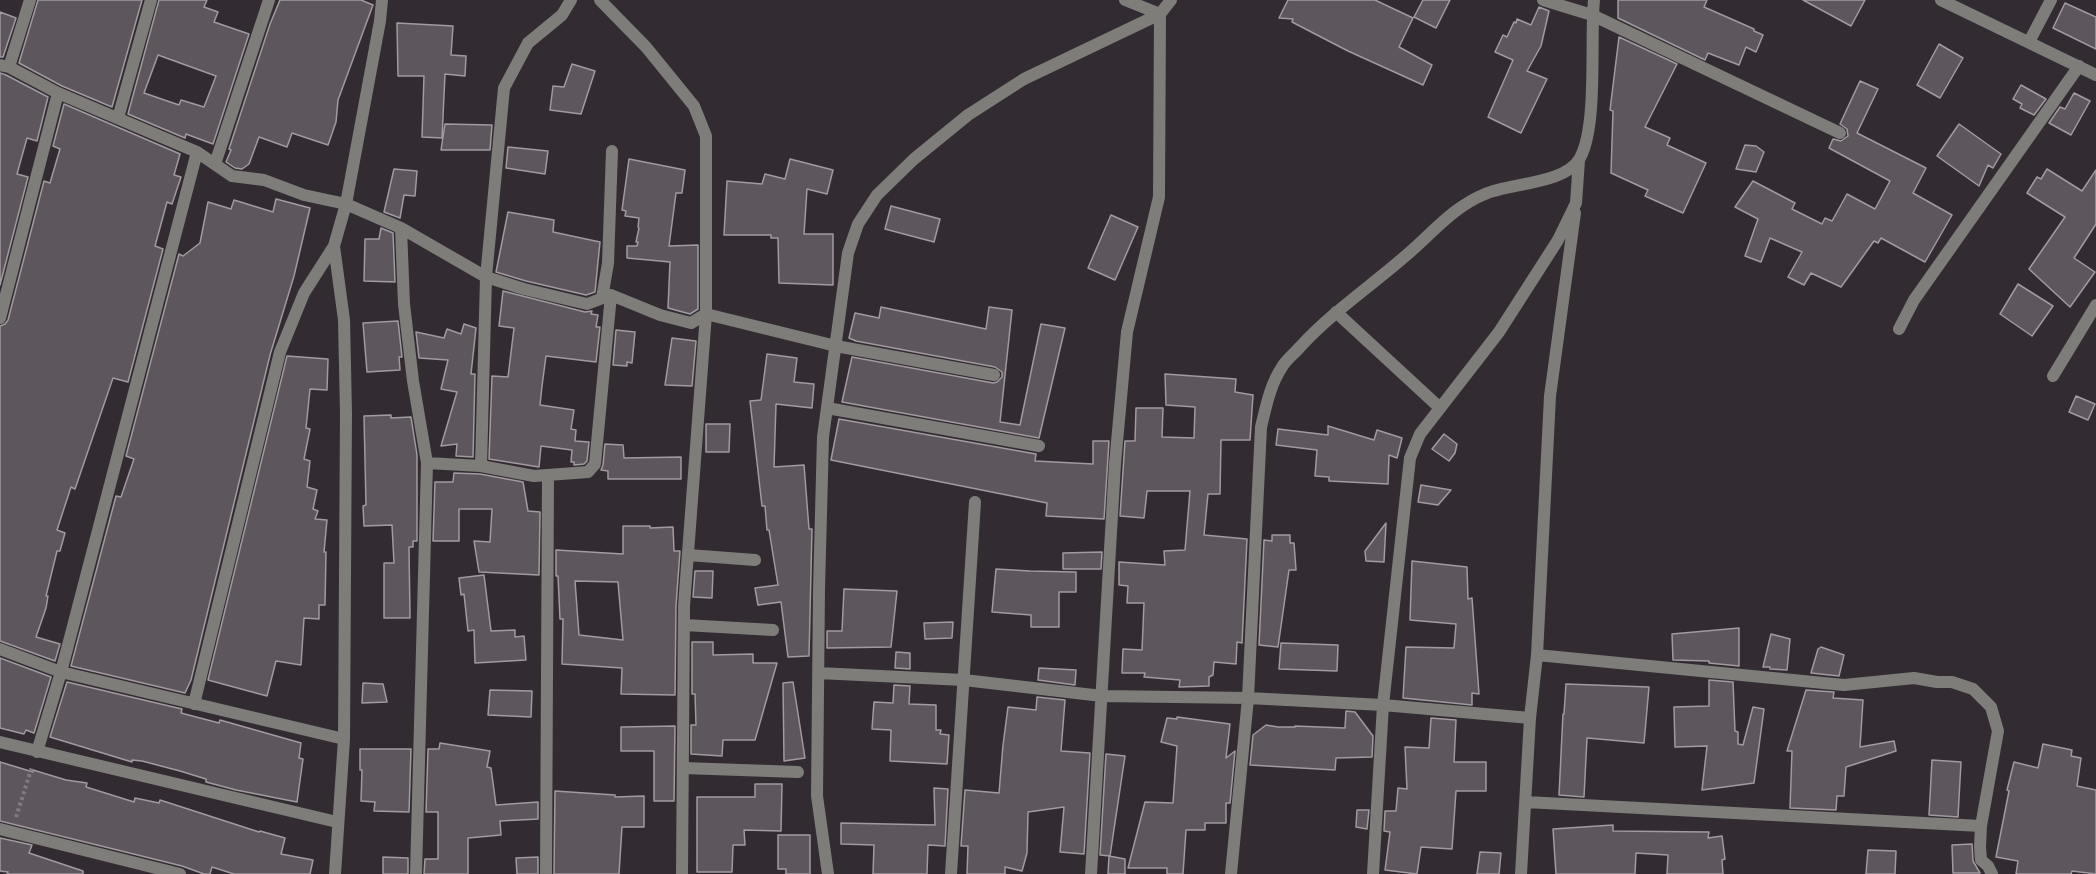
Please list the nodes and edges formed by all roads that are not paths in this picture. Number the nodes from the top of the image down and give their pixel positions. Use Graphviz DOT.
graph roads {
  1 [pos="30,0"];
  2 [pos="151,0"];
  3 [pos="270,0"];
  4 [pos="382,0"];
  5 [pos="571,0"];
  6 [pos="600,0"];
  7 [pos="1125,0"];
  8 [pos="1171,0"];
  9 [pos="1543,0"];
  10 [pos="1594,0"];
  11 [pos="1941,0"];
  12 [pos="2050,0"];
  13 [pos="1160,14"];
  14 [pos="1592,15"];
  15 [pos="2030,42"];
  16 [pos="4,66"];
  17 [pos="2079,66"];
  18 [pos="2096,75"];
  19 [pos="58,93"];
  20 [pos="118,118"];
  21 [pos="1840,133"];
  22 [pos="612,151"];
  23 [pos="197,152"];
  24 [pos="1579,160"];
  25 [pos="215,164"];
  26 [pos="1576,203"];
  27 [pos="346,204"];
  28 [pos="400,228"];
  29 [pos="334,246"];
  30 [pos="486,277"];
  31 [pos="606,297"];
  32 [pos="2096,305"];
  33 [pos="1336,312"];
  34 [pos="706,314"];
  35 [pos="0,318"];
  36 [pos="1899,329"];
  37 [pos="836,346"];
  38 [pos="994,375"];
  39 [pos="2053,376"];
  40 [pos="827,408"];
  41 [pos="1440,408"];
  42 [pos="1039,446"];
  43 [pos="427,463"];
  44 [pos="481,466"];
  45 [pos="548,476"];
  46 [pos="975,502"];
  47 [pos="688,555"];
  48 [pos="755,560"];
  49 [pos="684,625"];
  50 [pos="773,630"];
  51 [pos="0,649"];
  52 [pos="1537,656"];
  53 [pos="61,672"];
  54 [pos="818,673"];
  55 [pos="964,680"];
  56 [pos="1102,696"];
  57 [pos="1248,698"];
  58 [pos="194,704"];
  59 [pos="1383,705"];
  60 [pos="1530,718"];
  61 [pos="345,740"];
  62 [pos="0,742"];
  63 [pos="37,752"];
  64 [pos="683,768"];
  65 [pos="798,772"];
  66 [pos="1526,802"];
  67 [pos="337,822"];
  68 [pos="1982,826"];
  69 [pos="6,831"];
  70 [pos="180,874"];
  71 [pos="335,874"];
  72 [pos="416,874"];
  73 [pos="546,874"];
  74 [pos="682,874"];
  75 [pos="828,874"];
  76 [pos="951,874"];
  77 [pos="1091,874"];
  78 [pos="1231,874"];
  79 [pos="1373,874"];
  80 [pos="1521,874"];
  81 [pos="1992,874"];
  1 -- 16 [label="street"];
  2 -- 20 [label="street"];
  3 -- 25 [label="street"];
  4 -- 27 [label="street"];
  5 -- 30 [label="street"];
  6 -- 34 [label="street"];
  7 -- 13 [label="street"];
  8 -- 13 [label="street"];
  9 -- 14 [label="street"];
  10 -- 14 [label="street"];
  11 -- 15 [label="street"];
  12 -- 15 [label="street"];
  13 -- 37 [label="street"];
  13 -- 56 [label="street"];
  14 -- 21 [label="street"];
  14 -- 24 [label="street"];
  15 -- 17 [label="street"];
  16 -- 19 [label="street"];
  17 -- 18 [label="street"];
  17 -- 36 [label="street"];
  19 -- 20 [label="street"];
  19 -- 35 [label="street"];
  20 -- 23 [label="street"];
  22 -- 31 [label="street"];
  23 -- 25 [label="street"];
  23 -- 53 [label="street"];
  24 -- 26 [label="street"];
  24 -- 33 [label="street"];
  25 -- 27 [label="street"];
  26 -- 41 [label="street"];
  26 -- 52 [label="street"];
  27 -- 28 [label="street"];
  27 -- 29 [label="street"];
  28 -- 30 [label="street"];
  28 -- 43 [label="street"];
  29 -- 58 [label="street"];
  29 -- 61 [label="street"];
  30 -- 31 [label="street"];
  30 -- 44 [label="street"];
  31 -- 34 [label="street"];
  31 -- 45 [label="street"];
  32 -- 39 [label="street"];
  33 -- 41 [label="street"];
  33 -- 57 [label="street"];
  34 -- 37 [label="street"];
  34 -- 47 [label="street"];
  37 -- 38 [label="street"];
  37 -- 40 [label="street"];
  40 -- 42 [label="street"];
  40 -- 54 [label="street"];
  41 -- 59 [label="street"];
  43 -- 44 [label="street"];
  43 -- 72 [label="street"];
  44 -- 45 [label="street"];
  45 -- 73 [label="street"];
  46 -- 55 [label="street"];
  47 -- 48 [label="street"];
  47 -- 49 [label="street"];
  49 -- 50 [label="street"];
  49 -- 64 [label="street"];
  51 -- 53 [label="street"];
  52 -- 60 [label="street"];
  52 -- 68 [label="street"];
  53 -- 58 [label="street"];
  53 -- 63 [label="street"];
  54 -- 55 [label="street"];
  54 -- 75 [label="street"];
  55 -- 56 [label="street"];
  55 -- 76 [label="street"];
  56 -- 57 [label="street"];
  56 -- 77 [label="street"];
  57 -- 59 [label="street"];
  57 -- 78 [label="street"];
  58 -- 61 [label="street"];
  59 -- 60 [label="street"];
  59 -- 79 [label="street"];
  60 -- 66 [label="street"];
  61 -- 67 [label="street"];
  62 -- 63 [label="street"];
  63 -- 67 [label="street"];
  64 -- 65 [label="street"];
  64 -- 74 [label="street"];
  66 -- 68 [label="street"];
  66 -- 80 [label="street"];
  67 -- 71 [label="street"];
  68 -- 81 [label="street"];
  69 -- 70 [label="street"];
}
